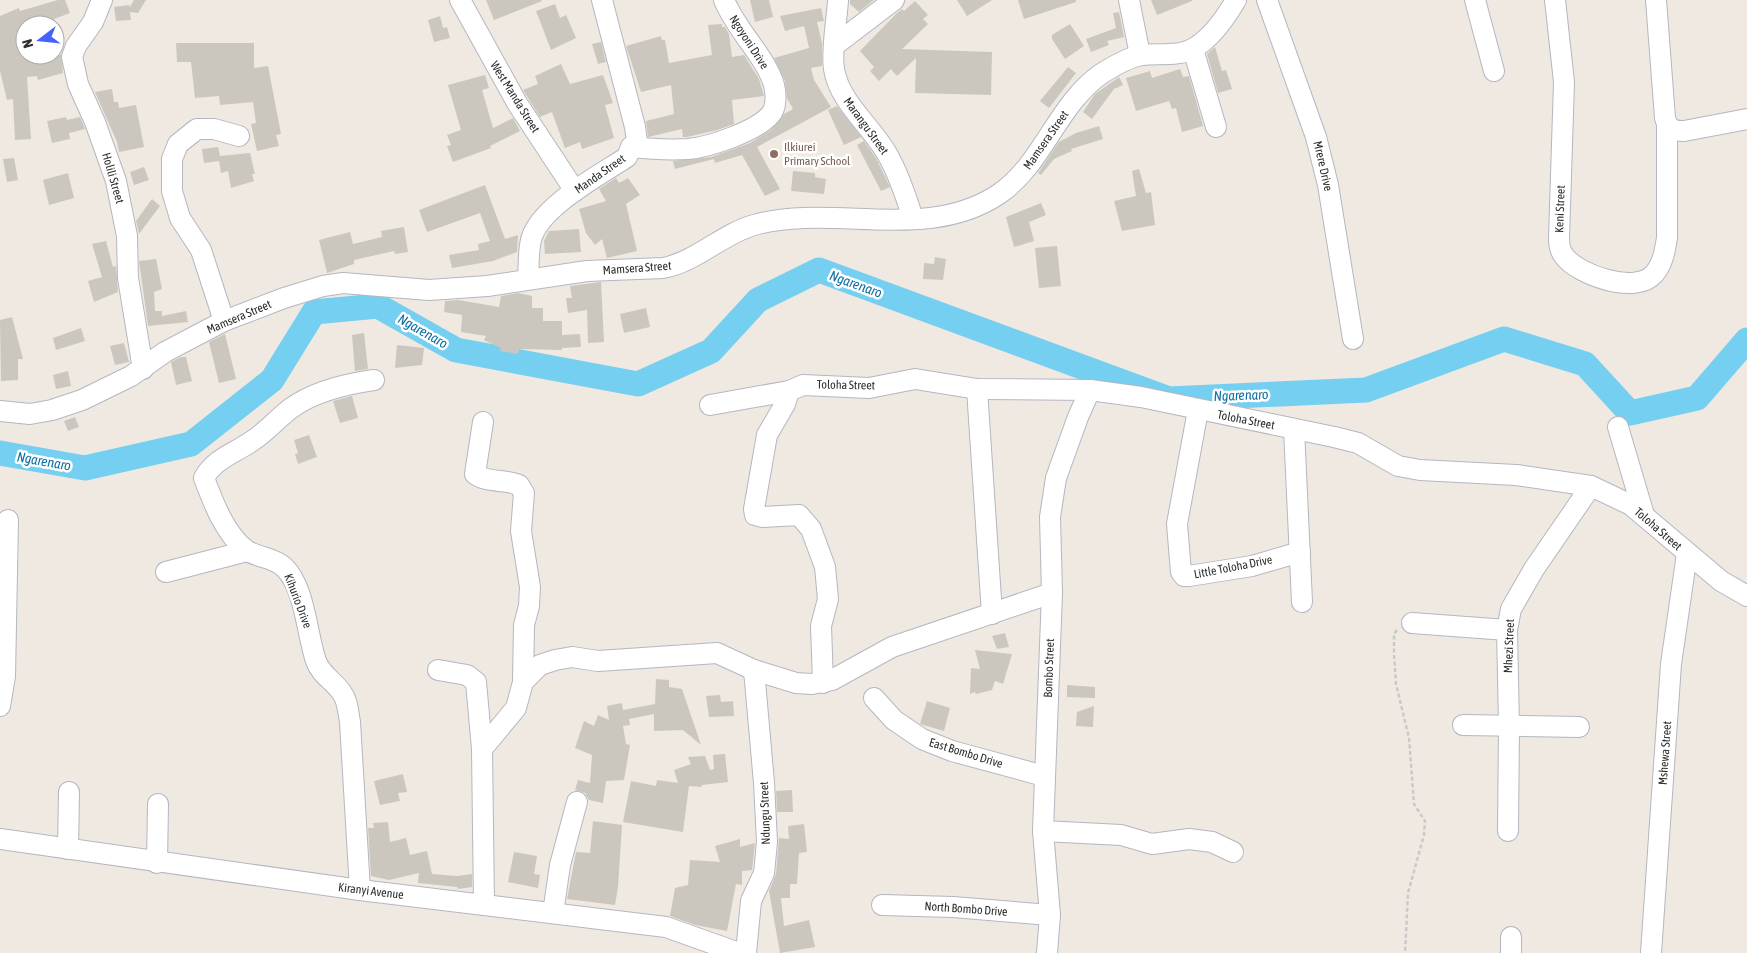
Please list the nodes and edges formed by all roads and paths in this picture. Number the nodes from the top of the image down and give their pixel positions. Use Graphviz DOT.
graph roads {
  1 [pos="102,0"];
  2 [pos="460,0"];
  3 [pos="602,0"];
  4 [pos="724,0"];
  5 [pos="838,0"];
  6 [pos="894,0"];
  7 [pos="1129,0"];
  8 [pos="1236,0"];
  9 [pos="1267,0"];
  10 [pos="1475,0"];
  11 [pos="1555,0"];
  12 [pos="1656,0"];
  13 [pos="835,44"];
  14 [pos="1193,49"];
  15 [pos="1140,56"];
  16 [pos="1494,71"];
  17 [pos="1747,119"];
  18 [pos="1667,124"];
  19 [pos="1216,128"];
  20 [pos="239,136"];
  21 [pos="631,148"];
  22 [pos="575,191"];
  23 [pos="913,219"];
  24 [pos="528,279"];
  25 [pos="224,321"];
  26 [pos="1352,339"];
  27 [pos="143,369"];
  28 [pos="374,380"];
  29 [pos="978,389"];
  30 [pos="1090,390"];
  31 [pos="789,392"];
  32 [pos="710,405"];
  33 [pos="1198,410"];
  34 [pos="0,411"];
  35 [pos="483,422"];
  36 [pos="1618,427"];
  37 [pos="1294,429"];
  38 [pos="1591,486"];
  39 [pos="1644,515"];
  40 [pos="8,520"];
  41 [pos="247,551"];
  42 [pos="1300,552"];
  43 [pos="1687,554"];
  44 [pos="166,572"];
  45 [pos="1052,593"];
  46 [pos="1747,596"];
  47 [pos="1302,602"];
  48 [pos="992,614"];
  49 [pos="1412,623"];
  50 [pos="1507,630"];
  51 [pos="438,670"];
  52 [pos="754,670"];
  53 [pos="523,682"];
  54 [pos="823,683"];
  55 [pos="874,698"];
  56 [pos="0,706"];
  57 [pos="1463,724"];
  58 [pos="1510,726"];
  59 [pos="1580,727"];
  60 [pos="482,749"];
  61 [pos="1044,776"];
  62 [pos="69,792"];
  63 [pos="577,802"];
  64 [pos="158,804"];
  65 [pos="1043,831"];
  66 [pos="1508,831"];
  67 [pos="0,838"];
  68 [pos="68,849"];
  69 [pos="1233,852"];
  70 [pos="157,863"];
  71 [pos="360,890"];
  72 [pos="484,905"];
  73 [pos="882,905"];
  74 [pos="553,914"];
  75 [pos="1050,915"];
  76 [pos="739,953"];
  77 [pos="746,953"];
  78 [pos="1048,953"];
  79 [pos="1405,953"];
  80 [pos="1651,953"];
  1 -- 27 [label="street, Holili Street"];
  2 -- 22 [label="street, West Manda Street"];
  3 -- 21 [label="street, Manda Street"];
  4 -- 21 [label="street, Ngoyoni Drive"];
  5 -- 13 [label="street, Marangu Street"];
  6 -- 13 [label="street"];
  7 -- 15 [label="street"];
  8 -- 14 [label="street"];
  9 -- 26 [label="street, Mrere Drive"];
  10 -- 16 [label="street"];
  11 -- 18 [label="street, Keni Street"];
  12 -- 18 [label="street, Keni Street"];
  13 -- 23 [label="street, Marangu Street"];
  14 -- 15 [label="street, Mamsera Street"];
  14 -- 19 [label="street"];
  15 -- 23 [label="street, Mamsera Street"];
  17 -- 18 [label="street"];
  20 -- 25 [label="street"];
  21 -- 22 [label="street, Manda Street"];
  22 -- 24 [label="street, Manda Street"];
  23 -- 24 [label="street, Mamsera Street"];
  24 -- 25 [label="street, Mamsera Street"];
  25 -- 27 [label="street, Mamsera Street"];
  27 -- 34 [label="street, Mamsera Street"];
  28 -- 41 [label="street"];
  29 -- 30 [label="street, Toloha Street"];
  29 -- 31 [label="street, Toloha Street"];
  29 -- 48 [label="street"];
  30 -- 33 [label="street, Toloha Street"];
  30 -- 45 [label="street, Bombo Street"];
  31 -- 32 [label="street, Toloha Street"];
  31 -- 54 [label="street"];
  33 -- 37 [label="street, Toloha Street"];
  33 -- 42 [label="street, Little Toloha Drive"];
  35 -- 53 [label="street"];
  36 -- 39 [label="street"];
  37 -- 38 [label="street, Toloha Street"];
  37 -- 42 [label="street"];
  38 -- 39 [label="street, Toloha Street"];
  38 -- 50 [label="street, Mhezi Street"];
  39 -- 43 [label="street, Toloha Street"];
  40 -- 56 [label="street"];
  41 -- 44 [label="street"];
  41 -- 71 [label="street, Kihurio Drive"];
  42 -- 47 [label="street"];
  43 -- 46 [label="street, Toloha Street"];
  43 -- 80 [label="street, Mshewa Street"];
  45 -- 48 [label="street"];
  45 -- 61 [label="street, Bombo Street"];
  48 -- 54 [label="street"];
  49 -- 50 [label="street"];
  49 -- 79 [label="path"];
  50 -- 58 [label="street, Mhezi Street"];
  51 -- 60 [label="street"];
  52 -- 53 [label="street"];
  52 -- 54 [label="street"];
  52 -- 77 [label="street, Ndungu Street"];
  53 -- 60 [label="street"];
  55 -- 61 [label="street, East Bombo Drive"];
  57 -- 58 [label="street"];
  58 -- 59 [label="street"];
  58 -- 66 [label="street, Mhezi Street"];
  60 -- 72 [label="street"];
  61 -- 65 [label="street, Bombo Street"];
  62 -- 68 [label="street"];
  63 -- 74 [label="street"];
  64 -- 70 [label="street"];
  65 -- 69 [label="street"];
  65 -- 75 [label="street, Bombo Street"];
  67 -- 68 [label="street, Kiranyi Avenue"];
  68 -- 70 [label="street, Kiranyi Avenue"];
  70 -- 71 [label="street, Kiranyi Avenue"];
  71 -- 72 [label="street, Kiranyi Avenue"];
  72 -- 74 [label="street, Kiranyi Avenue"];
  73 -- 75 [label="street, North Bombo Drive"];
  74 -- 76 [label="street, Kiranyi Avenue"];
  75 -- 78 [label="street, Bombo Street"];
}
